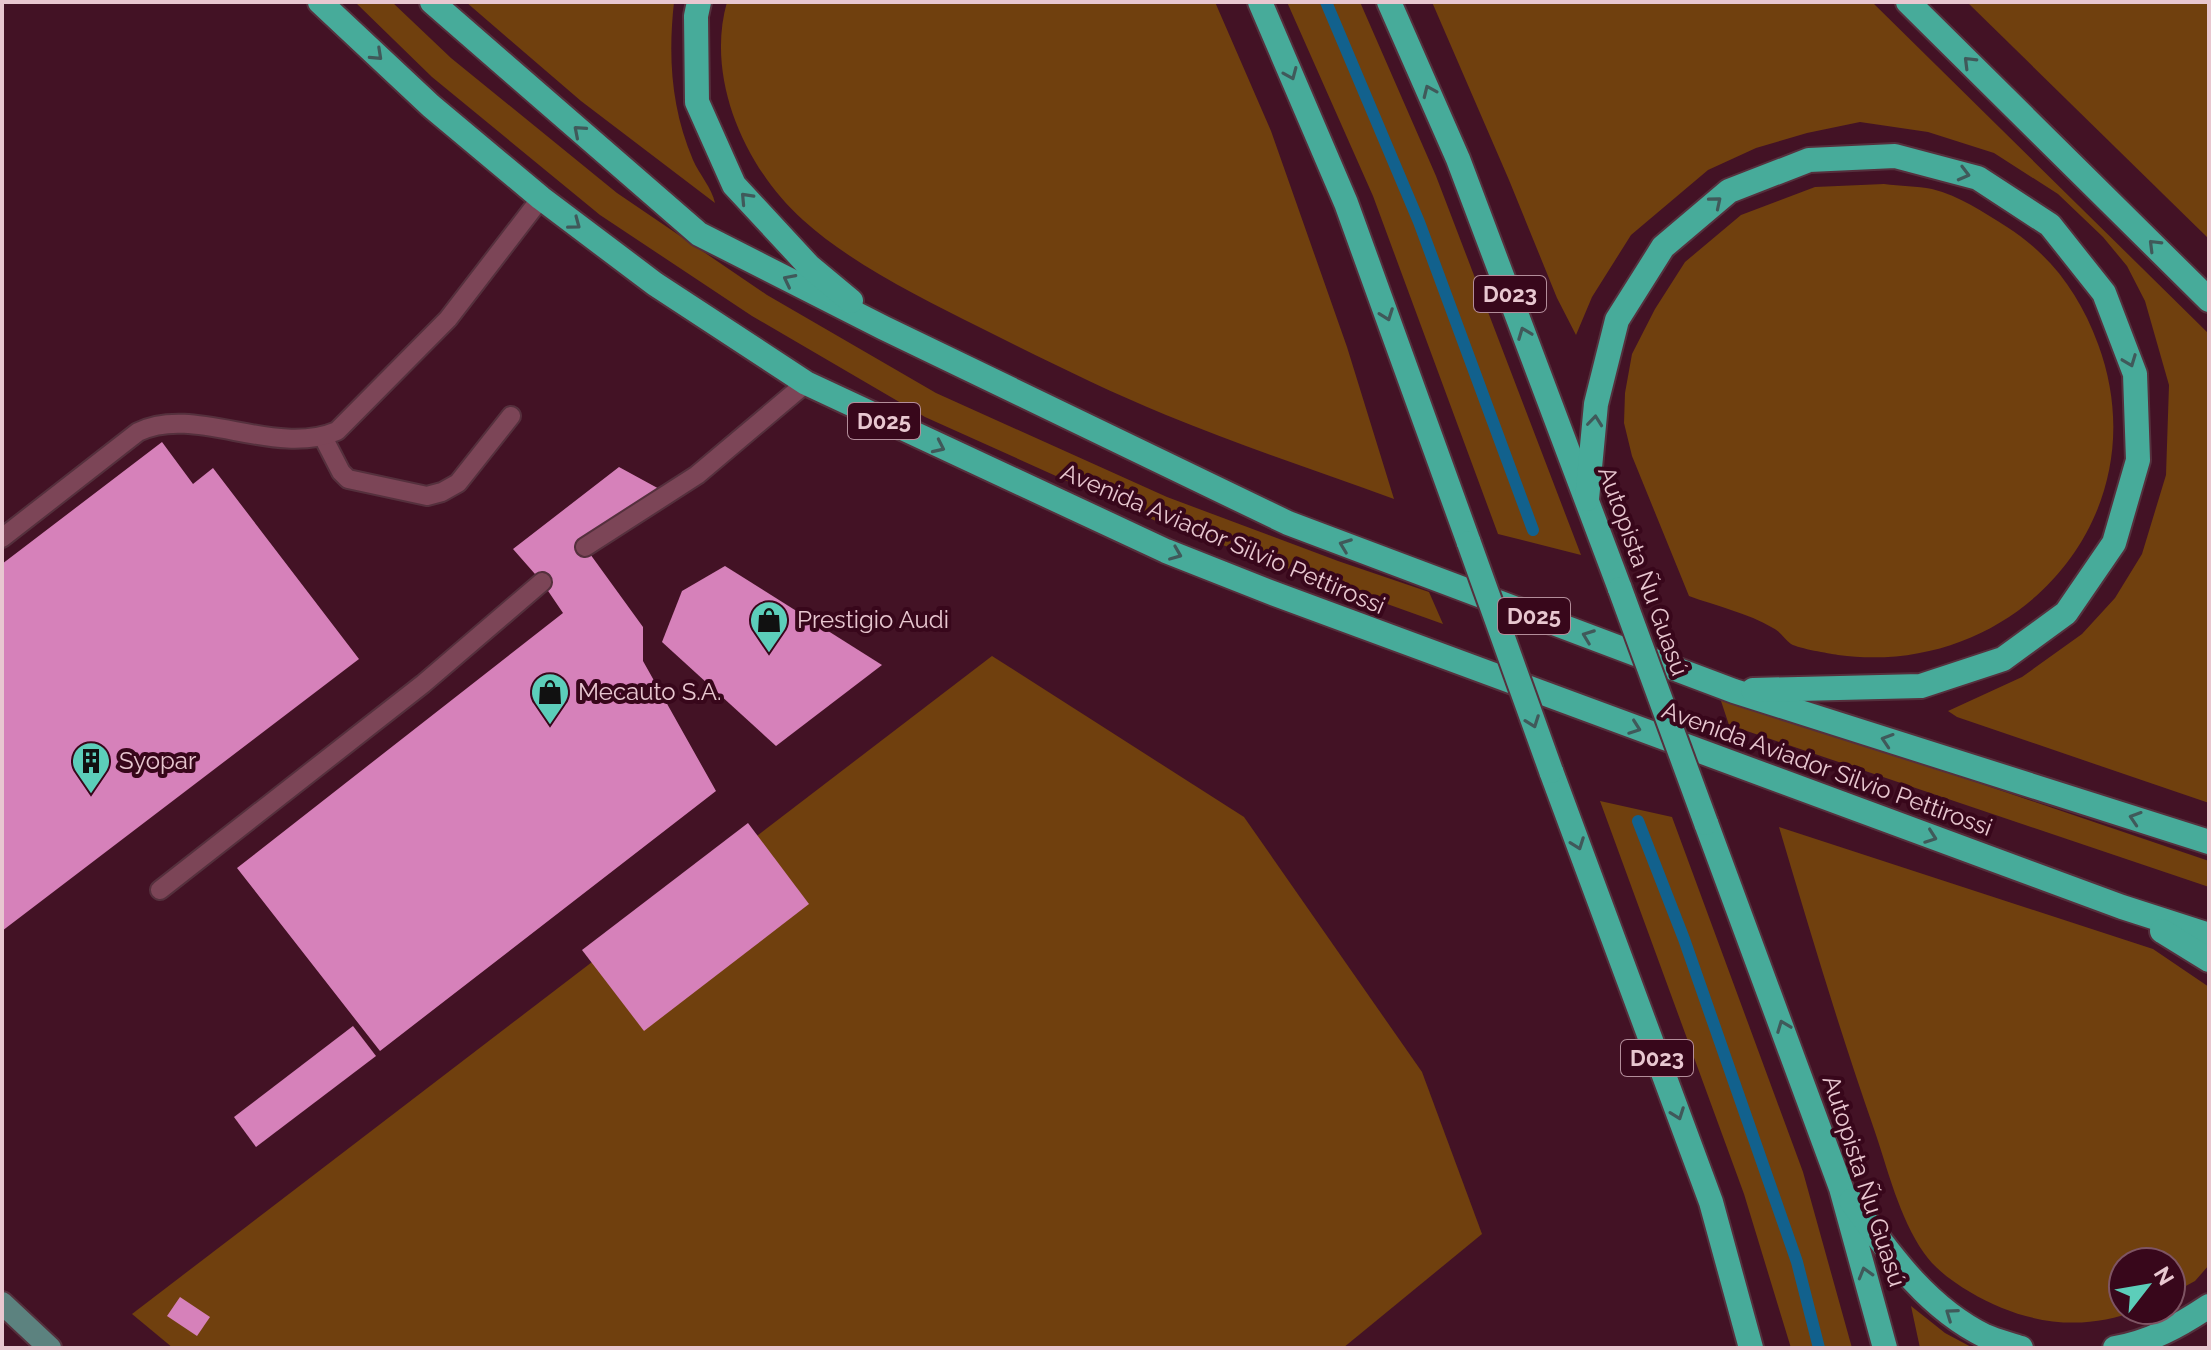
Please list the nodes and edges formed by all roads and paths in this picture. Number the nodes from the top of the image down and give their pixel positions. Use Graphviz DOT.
graph roads {
  1 [pos="320,2"];
  2 [pos="432,2"];
  3 [pos="699,2"];
  4 [pos="1260,2"];
  5 [pos="1389,2"];
  6 [pos="1908,2"];
  7 [pos="541,198"];
  8 [pos="2209,300"];
  9 [pos="884,328"];
  10 [pos="806,383"];
  11 [pos="511,416"];
  12 [pos="323,437"];
  13 [pos="1587,499"];
  14 [pos="2,538"];
  15 [pos="585,547"];
  16 [pos="542,582"];
  17 [pos="1734,691"];
  18 [pos="2209,842"];
  19 [pos="160,890"];
  20 [pos="2122,907"];
  21 [pos="2209,935"];
  22 [pos="2209,960"];
  23 [pos="1841,1188"];
  24 [pos="2,1303"];
  25 [pos="2209,1306"];
  26 [pos="50,1348"];
  27 [pos="1751,1348"];
  28 [pos="1885,1348"];
  29 [pos="2021,1348"];
  30 [pos="2115,1348"];
  1 -- 7 [label="highway, Avenida Aviador Silvio Pettirossi / D025, one-way"];
  9 -- 2 [label="highway, Avenida Aviador Silvio Pettirossi / D025, one-way"];
  9 -- 3 [label="highway, one-way"];
  4 -- 27 [label="highway, D023, one-way, bridge"];
  13 -- 5 [label="highway, Autopista Ñu Guasú / D023, one-way"];
  8 -- 6 [label="highway, one-way"];
  7 -- 10 [label="highway, Avenida Aviador Silvio Pettirossi / D025, one-way"];
  7 -- 12 [label="lane"];
  17 -- 9 [label="highway, Avenida Aviador Silvio Pettirossi / D025, one-way"];
  10 -- 15 [label="lane"];
  10 -- 20 [label="highway, Avenida Aviador Silvio Pettirossi / D025, one-way"];
  11 -- 12 [label="lane"];
  12 -- 14 [label="lane"];
  13 -- 17 [label="highway, one-way"];
  23 -- 13 [label="highway, Autopista Ñu Guasú / D023, one-way, bridge"];
  16 -- 19 [label="lane"];
  18 -- 17 [label="highway, Avenida Aviador Silvio Pettirossi / D025, one-way"];
  20 -- 21 [label="highway, Avenida Aviador Silvio Pettirossi / D025"];
  20 -- 22 [label="highway"];
  28 -- 23 [label="highway, Autopista Ñu Guasú / D023, one-way"];
  29 -- 23 [label="highway, one-way"];
  24 -- 26 [label="main road"];
  25 -- 30 [label="highway"];
}
